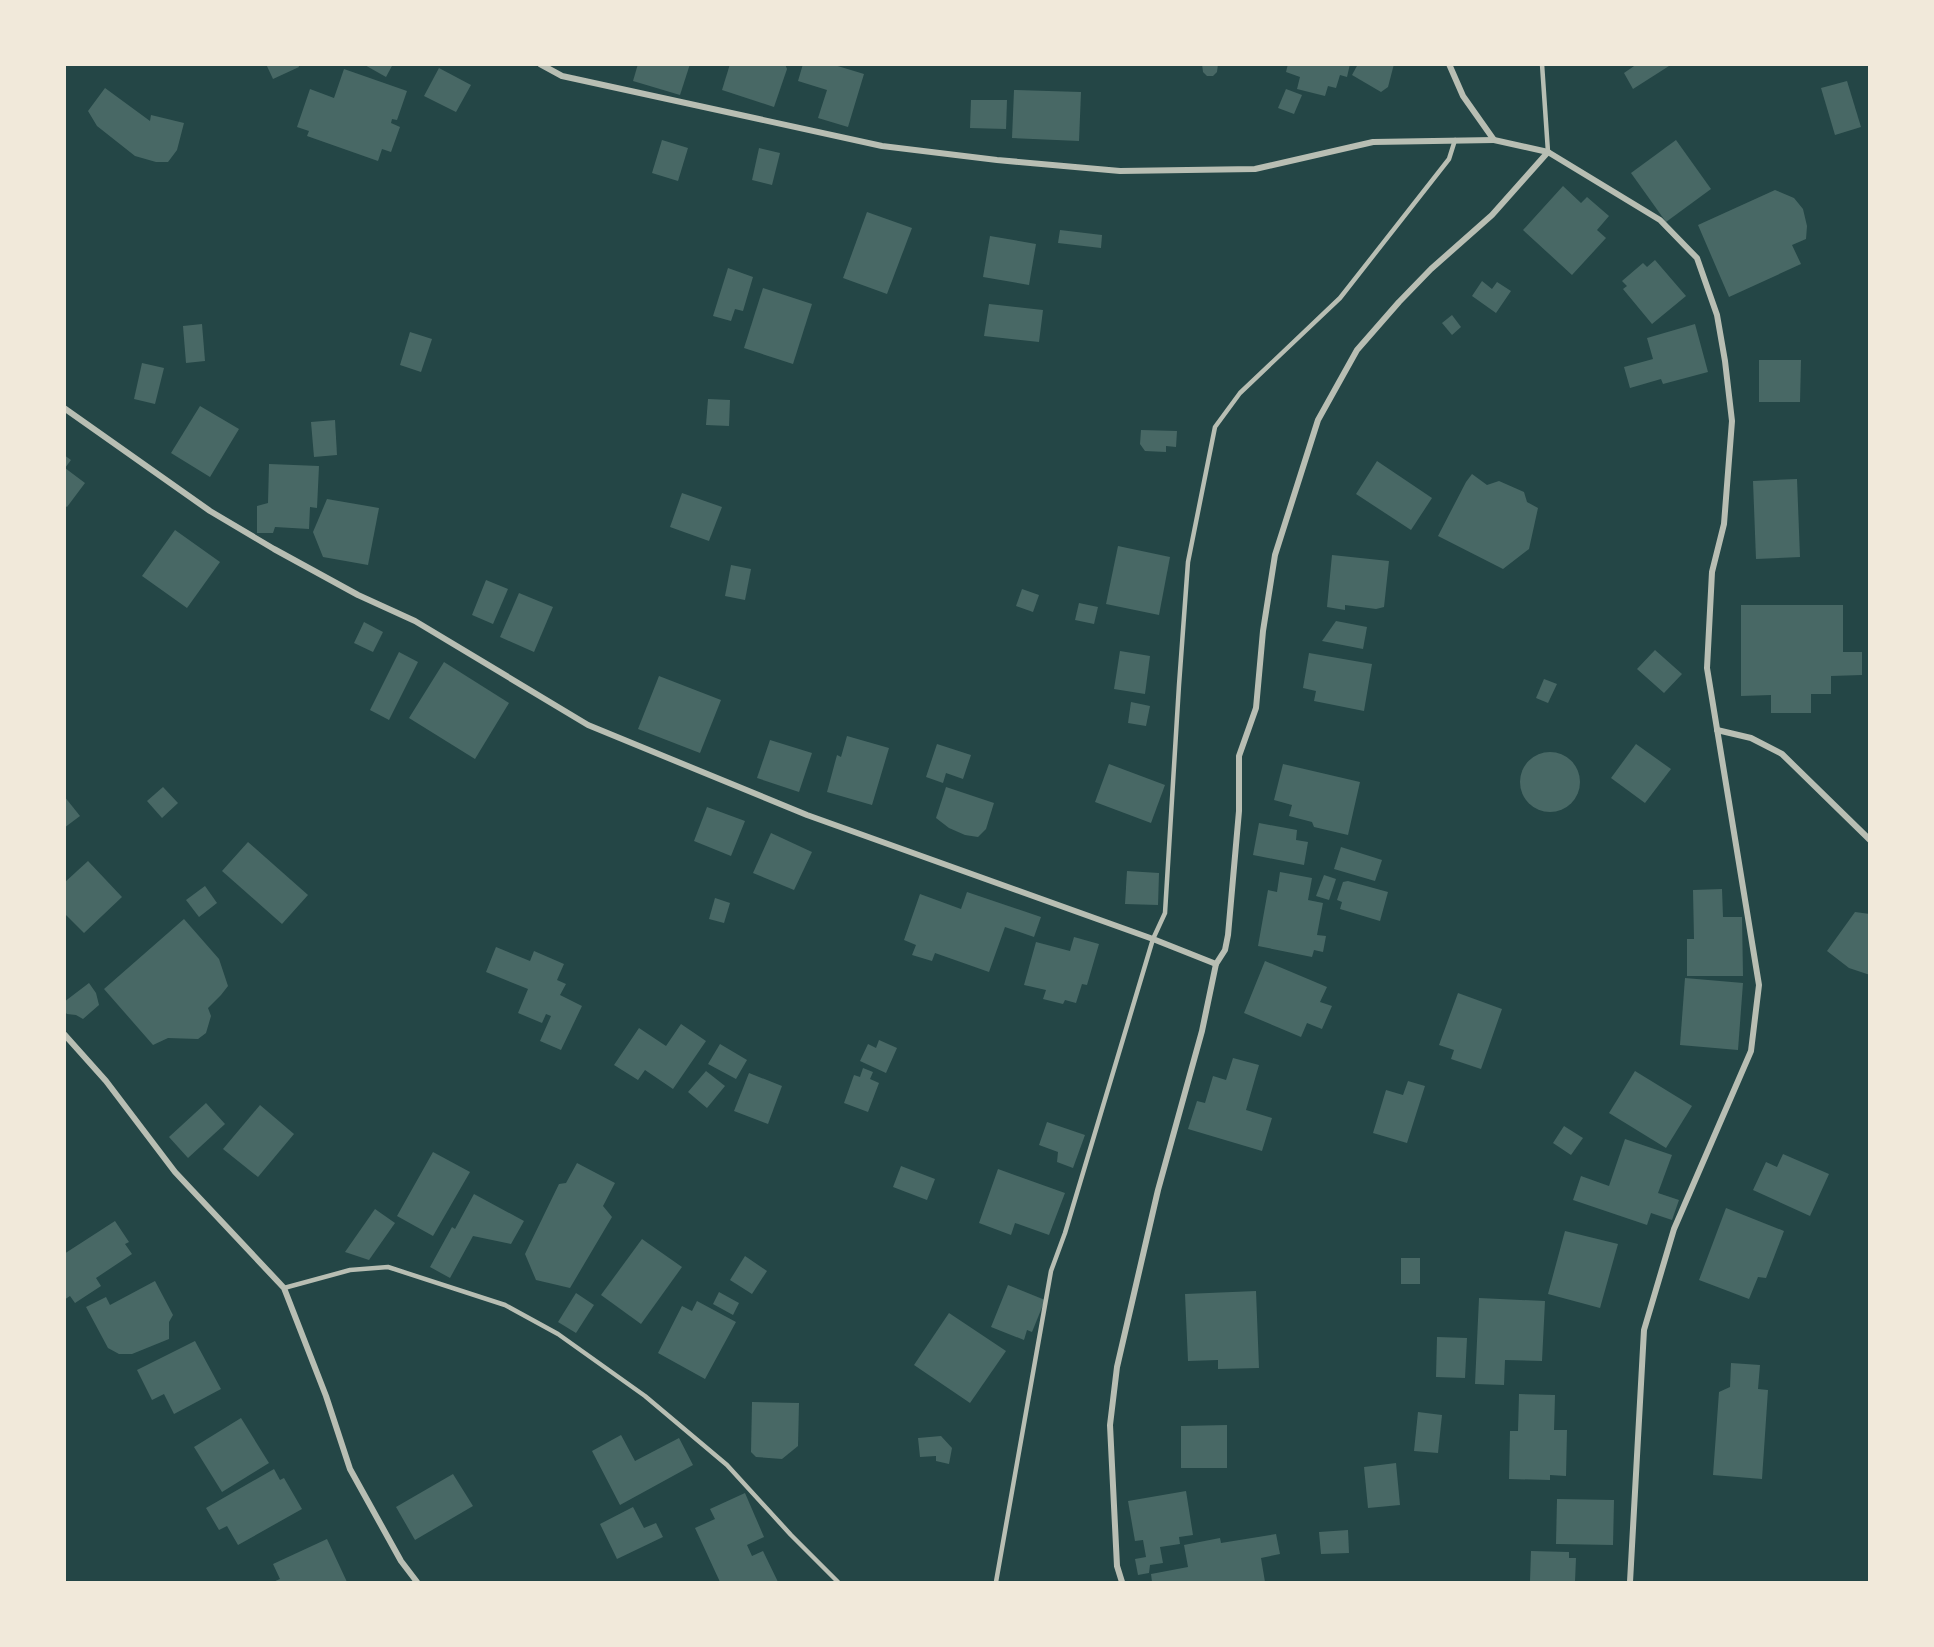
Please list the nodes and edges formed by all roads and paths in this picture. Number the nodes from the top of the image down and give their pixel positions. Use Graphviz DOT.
graph roads {
  1 [pos="540,64"];
  2 [pos="1449,64"];
  3 [pos="1542,64"];
  4 [pos="1455,140"];
  5 [pos="1494,140"];
  6 [pos="1548,152"];
  7 [pos="64,408"];
  8 [pos="1717,730"];
  9 [pos="1869,840"];
  10 [pos="1153,939"];
  11 [pos="1216,964"];
  12 [pos="64,1034"];
  13 [pos="284,1288"];
  14 [pos="417,1582"];
  15 [pos="838,1582"];
  16 [pos="996,1582"];
  17 [pos="1122,1582"];
  18 [pos="1630,1582"];
  1 -- 4 [label="street"];
  2 -- 5 [label="street"];
  3 -- 6 [label="lane"];
  4 -- 5 [label="street"];
  4 -- 10 [label="lane"];
  5 -- 6 [label="street"];
  6 -- 8 [label="street"];
  6 -- 11 [label="street"];
  7 -- 10 [label="street"];
  8 -- 9 [label="street"];
  8 -- 18 [label="street"];
  10 -- 11 [label="street"];
  10 -- 16 [label="lane"];
  11 -- 17 [label="street"];
  12 -- 13 [label="street"];
  13 -- 14 [label="street"];
  13 -- 15 [label="lane"];
}
